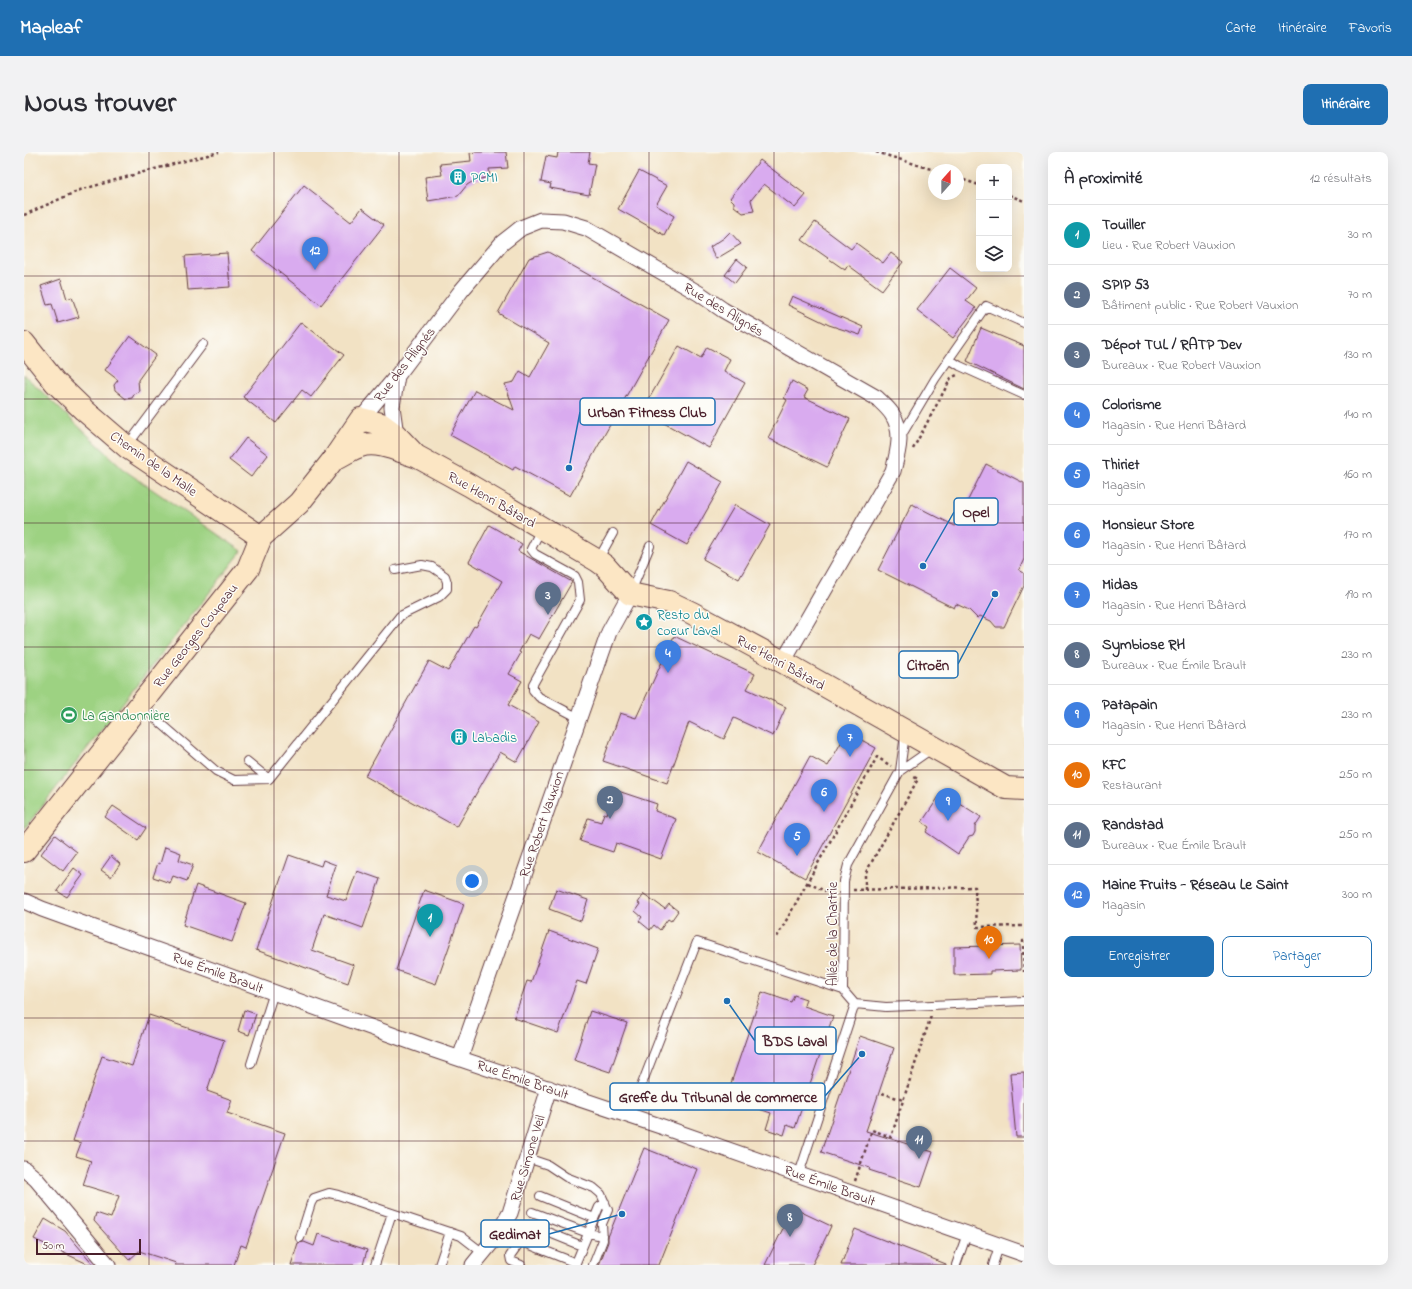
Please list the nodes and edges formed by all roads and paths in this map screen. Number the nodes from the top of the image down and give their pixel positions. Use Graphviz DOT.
graph roads {
  1 [pos="219,152"];
  2 [pos="876,152"];
  3 [pos="928,168"];
  4 [pos="964,180"];
  5 [pos="976,184"];
  6 [pos="1012,196"];
  7 [pos="1024,201"];
  8 [pos="24,215"];
  9 [pos="1024,323"];
  10 [pos="24,342"];
  11 [pos="203,344"];
  12 [pos="949,359"];
  13 [pos="397,376"];
  14 [pos="964,378"];
  15 [pos="1024,395"];
  16 [pos="383,421"];
  17 [pos="899,442"];
  18 [pos="361,445"];
  19 [pos="127,447"];
  20 [pos="416,456"];
  21 [pos="333,460"];
  22 [pos="542,528"];
  23 [pos="613,533"];
  24 [pos="261,537"];
  25 [pos="650,546"];
  26 [pos="598,561"];
  27 [pos="395,570"];
  28 [pos="630,594"];
  29 [pos="783,662"];
  30 [pos="140,705"];
  31 [pos="579,718"];
  32 [pos="905,732"];
  33 [pos="934,747"];
  34 [pos="247,761"];
  35 [pos="900,771"];
  36 [pos="269,779"];
  37 [pos="1024,789"];
  38 [pos="24,850"];
  39 [pos="808,882"];
  40 [pos="844,890"];
  41 [pos="865,890"];
  42 [pos="24,901"];
  43 [pos="1024,926"];
  44 [pos="777,937"];
  45 [pos="1024,941"];
  46 [pos="1024,972"];
  47 [pos="843,990"];
  48 [pos="274,992"];
  49 [pos="1024,1001"];
  50 [pos="854,1004"];
  51 [pos="928,1014"];
  52 [pos="460,1058"];
  53 [pos="251,1064"];
  54 [pos="549,1088"];
  55 [pos="882,1093"];
  56 [pos="903,1100"];
  57 [pos="630,1115"];
  58 [pos="527,1158"];
  59 [pos="24,1169"];
  60 [pos="799,1174"];
  61 [pos="851,1193"];
  62 [pos="540,1196"];
  63 [pos="605,1202"];
  64 [pos="532,1212"];
  65 [pos="392,1213"];
  66 [pos="594,1218"];
  67 [pos="450,1232"];
  68 [pos="588,1233"];
  69 [pos="968,1234"];
  70 [pos="603,1236"];
  71 [pos="300,1238"];
  72 [pos="520,1241"];
  73 [pos="582,1246"];
  74 [pos="999,1246"];
  75 [pos="483,1253"];
  76 [pos="1024,1254"];
  77 [pos="575,1264"];
  78 [pos="108,1265"];
  79 [pos="375,1265"];
  80 [pos="439,1265"];
  81 [pos="474,1265"];
  82 [pos="521,1265"];
  83 [pos="593,1265"];
  84 [pos="956,1265"];
  85 [pos="993,1265"];
  1 -- 8 [label="path"];
  2 -- 3 [label="path"];
  4 -- 5 [label="path"];
  6 -- 7 [label="path"];
  9 -- 12 [label="lane"];
  10 -- 19 [label="street, Chemin de la Malle"];
  11 -- 19 [label="lane"];
  12 -- 15 [label="lane"];
  12 -- 17 [label="lane"];
  13 -- 16 [label="street, Rue des Alignés"];
  13 -- 16 [label="street"];
  13 -- 17 [label="street, Rue des Alignés"];
  14 -- 17 [label="path"];
  16 -- 18 [label="street, Rue des Alignés"];
  16 -- 20 [label="street, Rue Henri Bâtard"];
  16 -- 21 [label="street, Rue Georges Coupeau"];
  17 -- 29 [label="street"];
  18 -- 20 [label="street"];
  18 -- 21 [label="street"];
  19 -- 24 [label="street, Chemin de la Malle"];
  20 -- 22 [label="street, Rue Henri Bâtard"];
  21 -- 24 [label="street, Rue Georges Coupeau"];
  22 -- 26 [label="street, Rue Henri Bâtard"];
  22 -- 31 [label="lane"];
  23 -- 26 [label="lane"];
  24 -- 30 [label="street, Rue Georges Coupeau"];
  25 -- 28 [label="lane"];
  26 -- 28 [label="street, Rue Henri Bâtard"];
  27 -- 36 [label="lane"];
  28 -- 29 [label="street, Rue Henri Bâtard"];
  28 -- 31 [label="street, Rue Robert Vauxion"];
  29 -- 32 [label="street, Rue Henri Bâtard"];
  30 -- 36 [label="lane"];
  30 -- 38 [label="street, Rue Georges Coupeau"];
  31 -- 52 [label="street, Rue Robert Vauxion"];
  32 -- 33 [label="street, Rue Henri Bâtard"];
  32 -- 35 [label="lane"];
  33 -- 35 [label="lane, Allée de la Chartrie"];
  33 -- 37 [label="street, Rue Henri Bâtard"];
  34 -- 36 [label="lane"];
  35 -- 39 [label="path"];
  35 -- 40 [label="lane, Allée de la Chartrie"];
  35 -- 41 [label="path"];
  39 -- 40 [label="path"];
  39 -- 44 [label="path"];
  40 -- 41 [label="path"];
  40 -- 47 [label="lane, Allée de la Chartrie"];
  41 -- 43 [label="path"];
  42 -- 48 [label="street, Rue Émile Brault"];
  45 -- 46 [label="path"];
  47 -- 50 [label="lane, Allée de la Chartrie"];
  47 -- 57 [label="lane"];
  48 -- 52 [label="street, Rue Émile Brault"];
  48 -- 53 [label="lane"];
  49 -- 50 [label="lane"];
  50 -- 60 [label="lane"];
  51 -- 56 [label="path"];
  52 -- 54 [label="street, Rue Émile Brault"];
  54 -- 57 [label="street, Rue Émile Brault"];
  54 -- 58 [label="street, Rue Simone Veil"];
  55 -- 56 [label="path"];
  56 -- 61 [label="path"];
  57 -- 60 [label="street, Rue Émile Brault"];
  58 -- 63 [label="lane"];
  58 -- 75 [label="street, Rue Simone Veil"];
  59 -- 78 [label="street"];
  60 -- 61 [label="street, Rue Émile Brault"];
  61 -- 69 [label="street, Rue Émile Brault"];
  62 -- 66 [label="lane"];
  63 -- 66 [label="lane"];
  63 -- 70 [label="lane"];
  64 -- 68 [label="lane"];
  65 -- 67 [label="lane"];
  65 -- 71 [label="lane"];
  65 -- 79 [label="lane"];
  66 -- 68 [label="lane"];
  67 -- 75 [label="lane"];
  67 -- 80 [label="lane"];
  68 -- 70 [label="lane"];
  68 -- 73 [label="lane"];
  69 -- 74 [label="street, Rue Émile Brault"];
  69 -- 84 [label="lane"];
  70 -- 83 [label="lane"];
  72 -- 73 [label="lane"];
  72 -- 77 [label="lane"];
  72 -- 82 [label="lane"];
  73 -- 77 [label="lane"];
  74 -- 76 [label="street, Rue Émile Brault"];
  74 -- 85 [label="lane"];
  75 -- 81 [label="street, Rue Simone Veil"];
}
